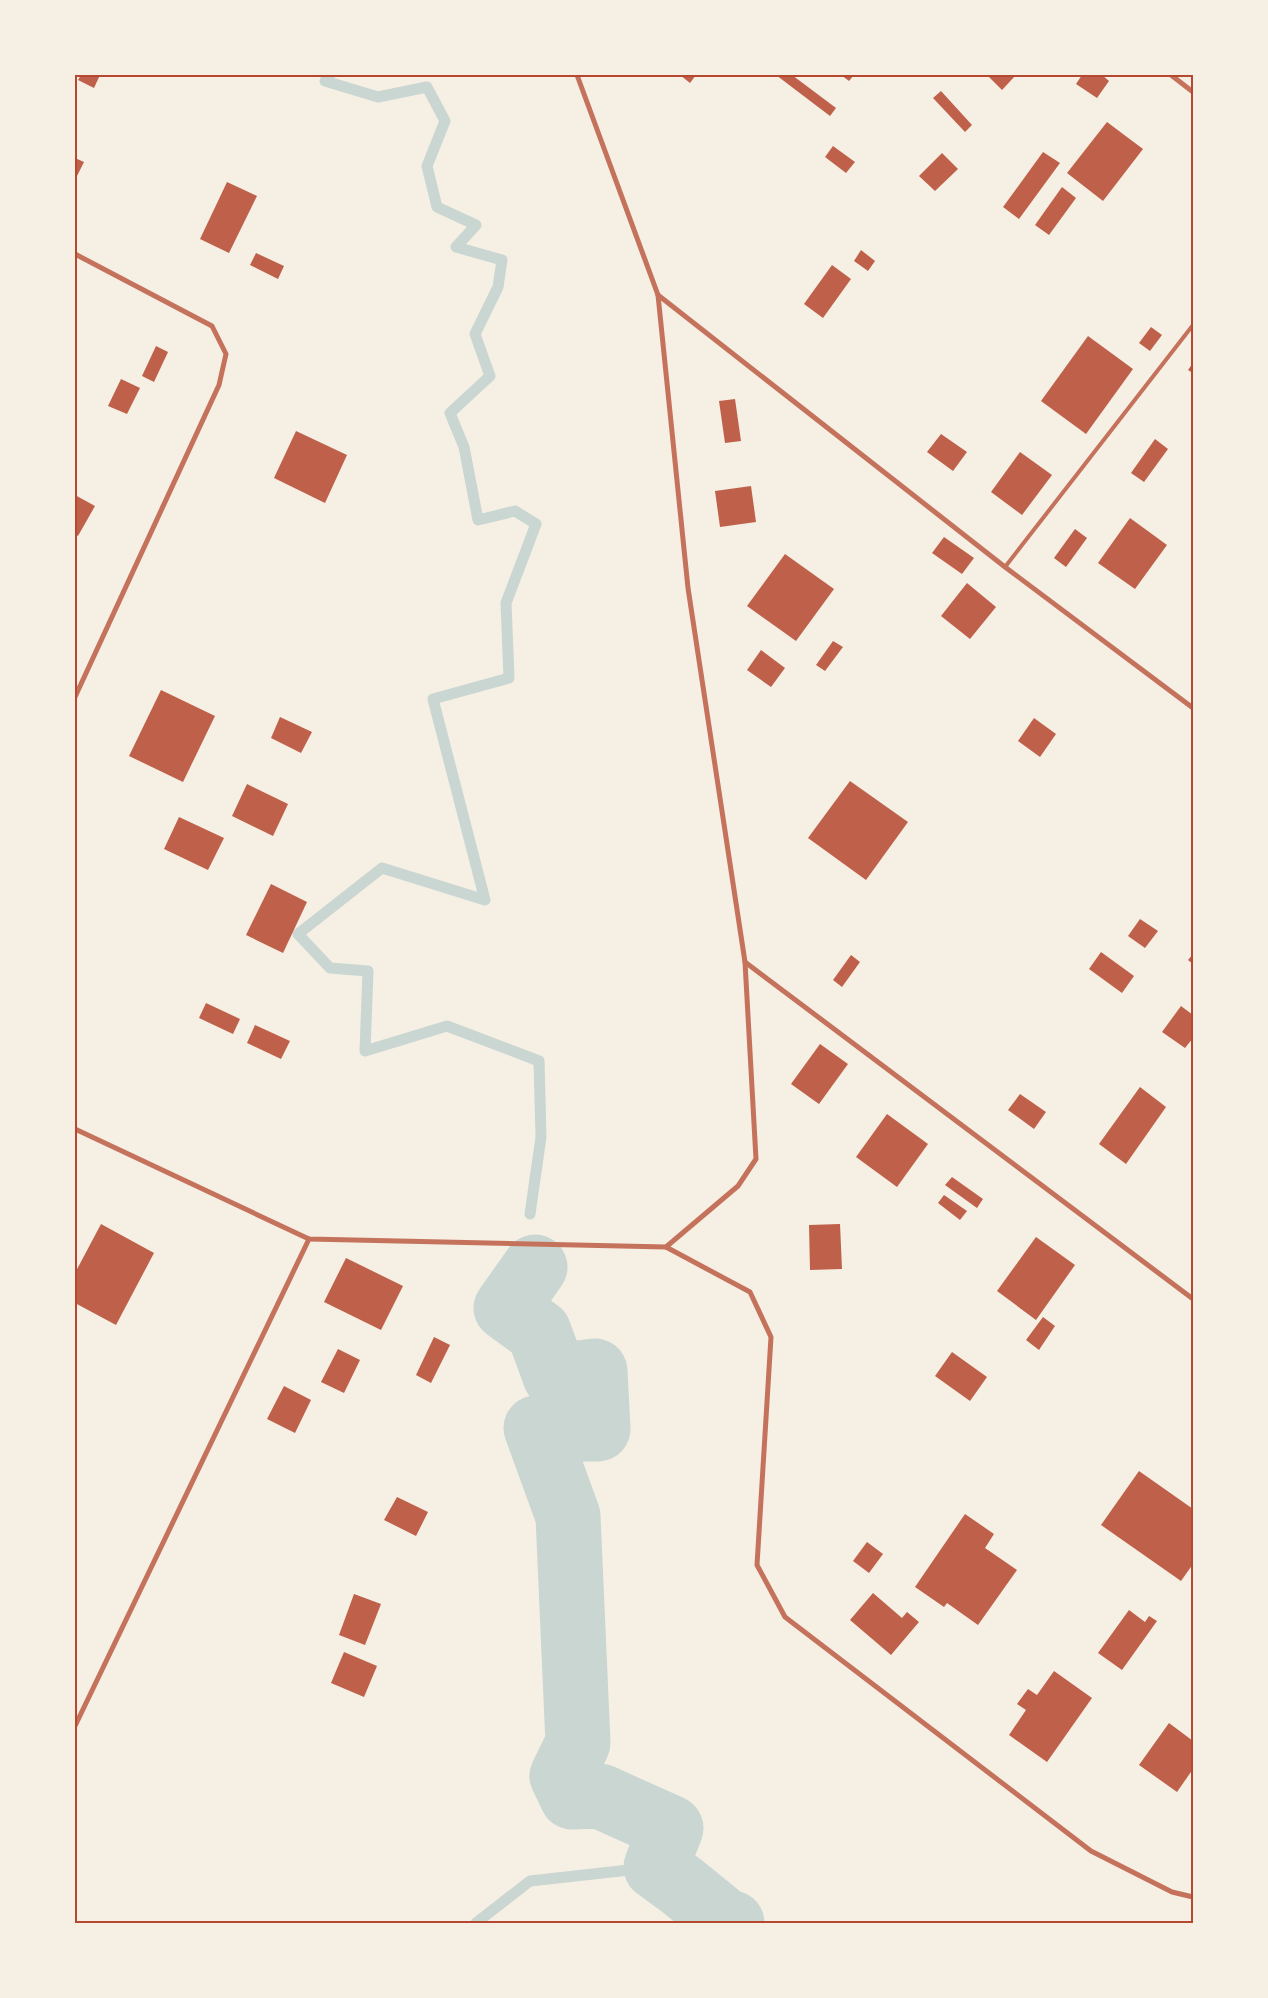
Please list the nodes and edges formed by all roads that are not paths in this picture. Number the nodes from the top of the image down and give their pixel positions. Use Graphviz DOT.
graph roads {
  1 [pos="577,75"];
  2 [pos="1171,75"];
  3 [pos="1193,92"];
  4 [pos="75,254"];
  5 [pos="658,295"];
  6 [pos="1193,325"];
  7 [pos="1006,567"];
  8 [pos="75,697"];
  9 [pos="1193,708"];
  10 [pos="745,962"];
  11 [pos="75,1130"];
  12 [pos="309,1239"];
  13 [pos="666,1247"];
  14 [pos="1193,1299"];
  15 [pos="75,1726"];
  16 [pos="1193,1897"];
  1 -- 5 [label="street"];
  2 -- 3 [label="street"];
  4 -- 8 [label="street"];
  5 -- 7 [label="street"];
  5 -- 10 [label="street"];
  6 -- 7 [label="lane"];
  7 -- 9 [label="street"];
  10 -- 13 [label="street"];
  10 -- 14 [label="street"];
  11 -- 12 [label="street"];
  12 -- 13 [label="street"];
  12 -- 15 [label="street"];
  13 -- 16 [label="street"];
}
